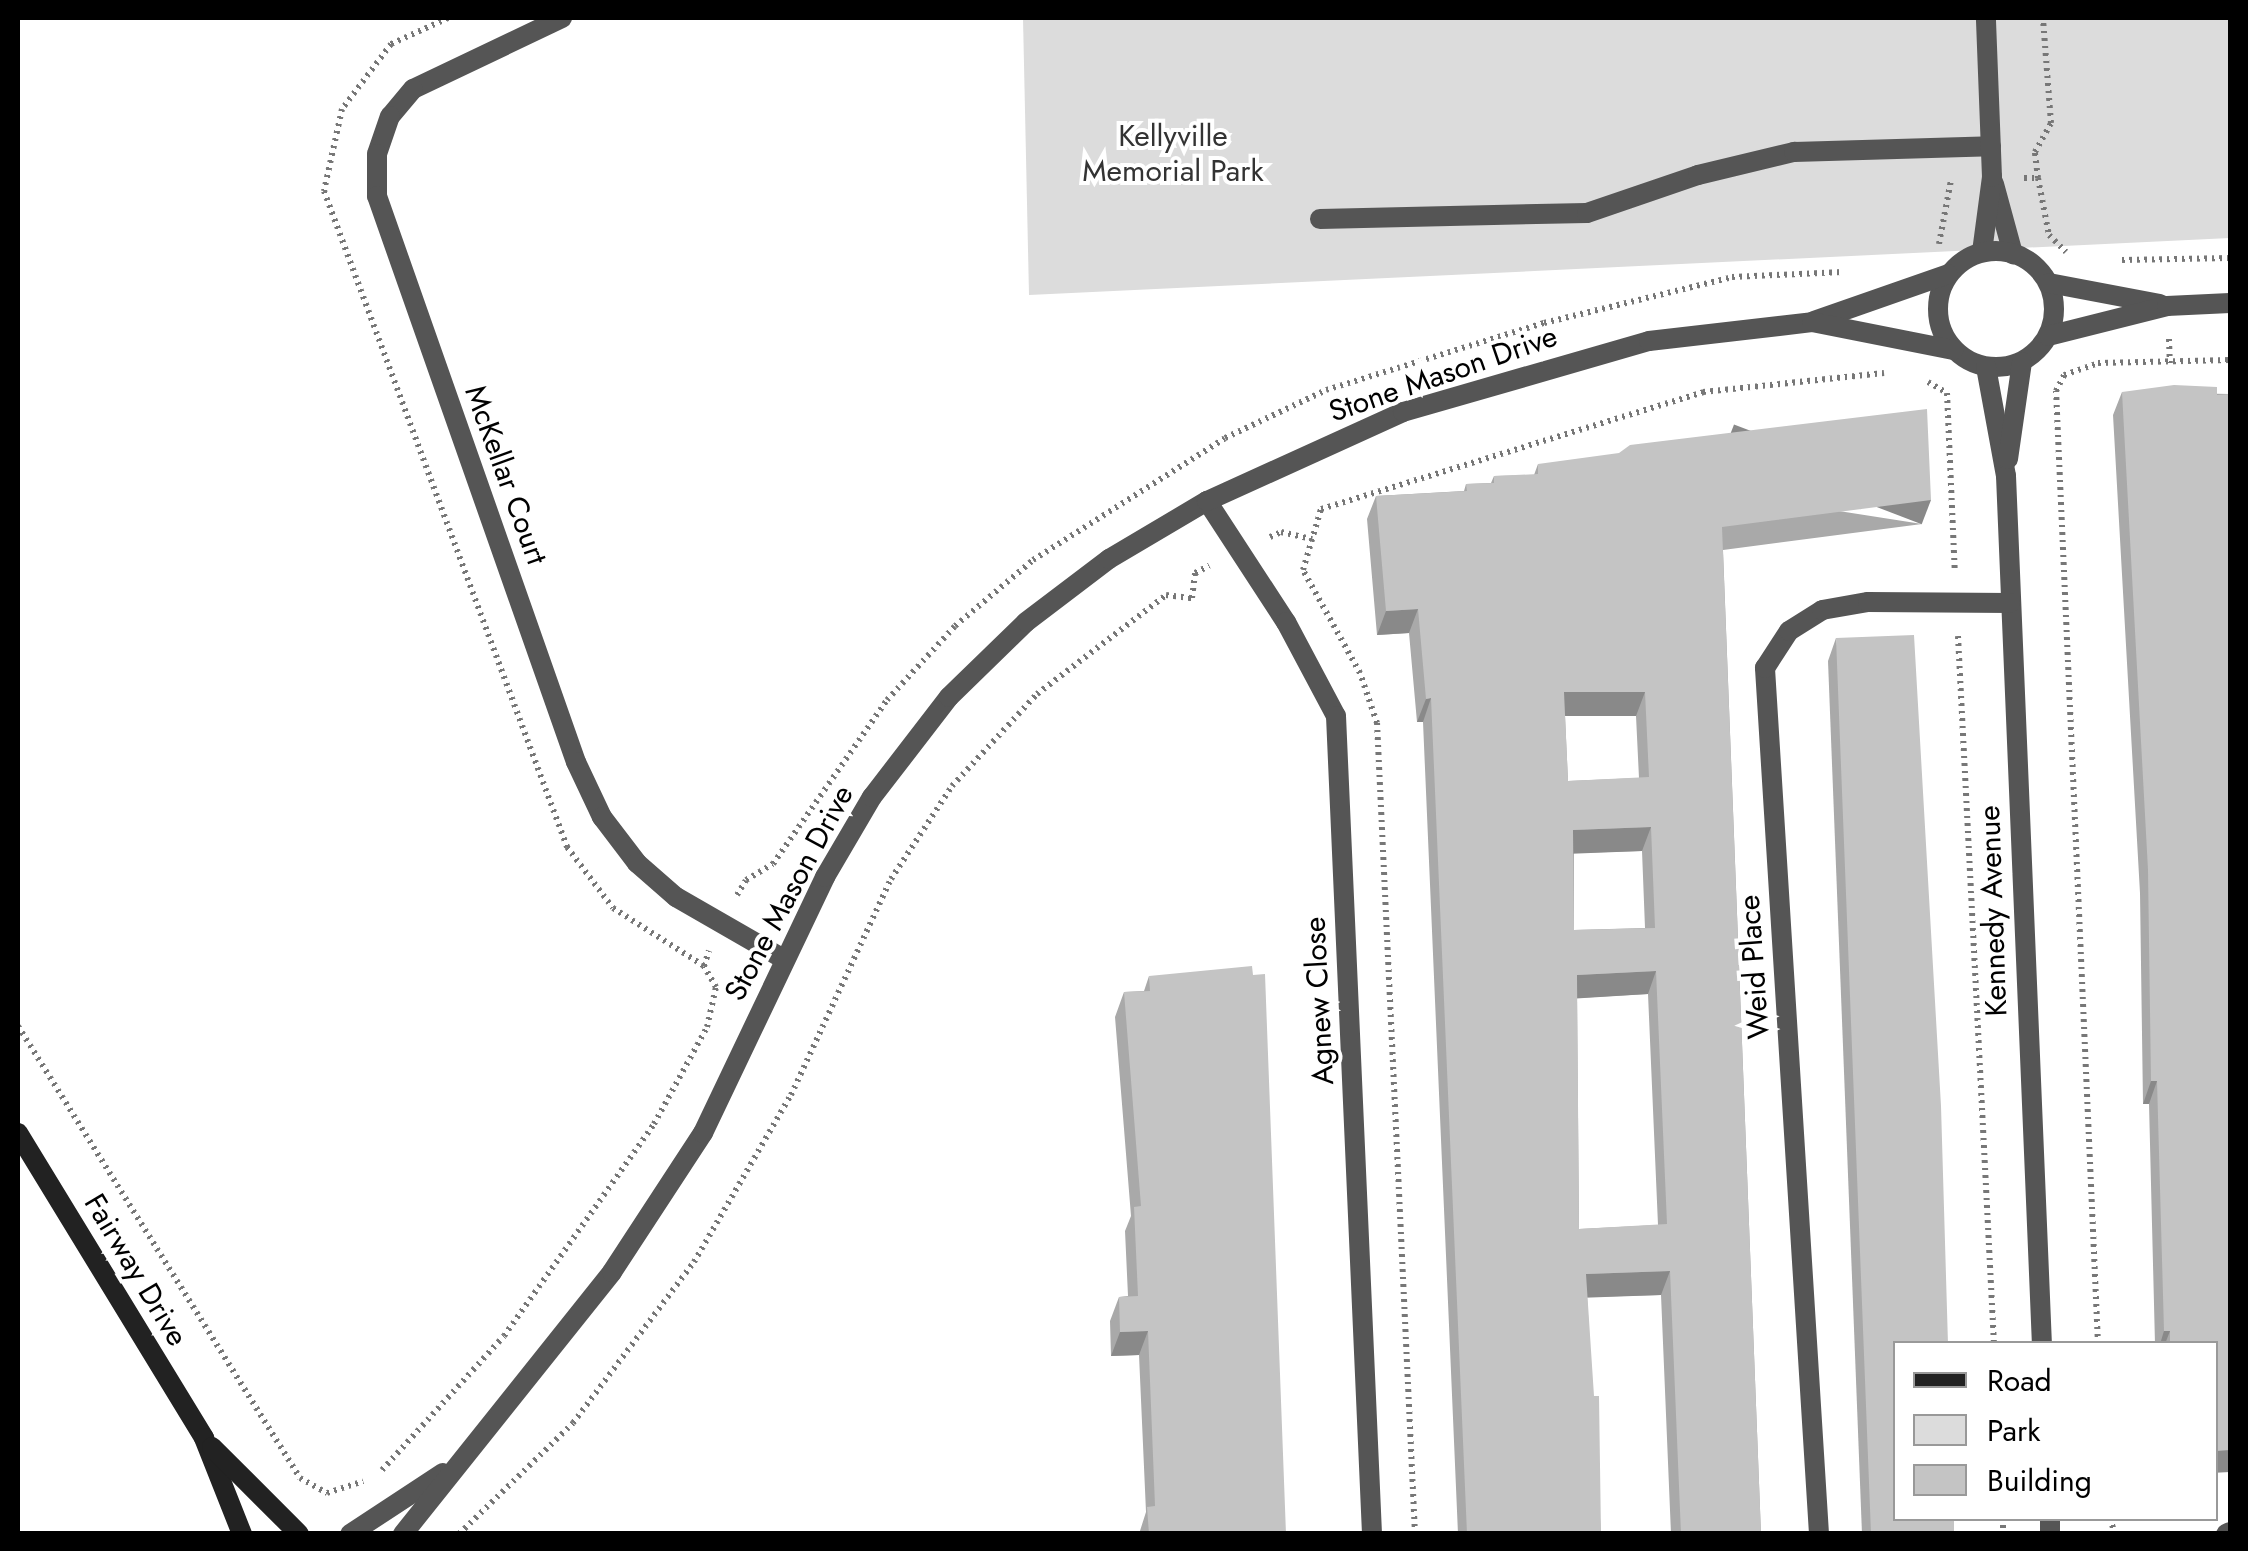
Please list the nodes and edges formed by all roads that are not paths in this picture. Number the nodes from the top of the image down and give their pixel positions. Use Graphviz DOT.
graph roads {
  1 [pos="562,18"];
  2 [pos="1986,18"];
  3 [pos="1991,146"];
  4 [pos="1992,178"];
  5 [pos="1320,218"];
  6 [pos="1982,252"];
  7 [pos="2014,254"];
  8 [pos="1948,274"];
  9 [pos="2049,282"];
  10 [pos="2230,303"];
  11 [pos="2167,306"];
  12 [pos="1812,322"];
  13 [pos="2048,336"];
  14 [pos="1954,350"];
  15 [pos="2022,362"];
  16 [pos="1986,367"];
  17 [pos="2006,476"];
  18 [pos="1207,500"];
  19 [pos="2010,602"];
  20 [pos="784,958"];
  21 [pos="18,1132"];
  22 [pos="2042,1341"];
  23 [pos="204,1438"];
  24 [pos="453,1467"];
  25 [pos="242,1534"];
  26 [pos="300,1534"];
  27 [pos="350,1534"];
  28 [pos="404,1534"];
  29 [pos="1372,1534"];
  30 [pos="1819,1534"];
  1 -- 20 [label="street, McKellar Court"];
  2 -- 3 [label="street"];
  3 -- 4 [label="street"];
  3 -- 5 [label="street"];
  4 -- 6 [label="street"];
  4 -- 7 [label="street"];
  6 -- 7 [label="street"];
  6 -- 8 [label="street"];
  7 -- 9 [label="street"];
  8 -- 12 [label="street, Stone Mason Drive"];
  8 -- 14 [label="street"];
  9 -- 11 [label="street"];
  9 -- 13 [label="street"];
  10 -- 11 [label="street"];
  11 -- 13 [label="street"];
  12 -- 14 [label="street, Stone Mason Drive"];
  12 -- 18 [label="street, Stone Mason Drive"];
  13 -- 15 [label="street"];
  14 -- 16 [label="street"];
  15 -- 16 [label="street"];
  15 -- 17 [label="street, Kennedy Avenue"];
  16 -- 17 [label="street, Kennedy Avenue"];
  17 -- 19 [label="street, Kennedy Avenue"];
  18 -- 20 [label="street, Stone Mason Drive"];
  18 -- 29 [label="street, Agnew Close"];
  19 -- 22 [label="street, Kennedy Avenue"];
  19 -- 30 [label="street, Weid Place"];
  20 -- 24 [label="street, Stone Mason Drive"];
  21 -- 23 [label="street, Fairway Drive"];
  23 -- 25 [label="street, Fairway Drive"];
  23 -- 26 [label="street, Fairway Drive"];
  24 -- 27 [label="street, Stone Mason Drive"];
  24 -- 28 [label="street, Stone Mason Drive"];
}
